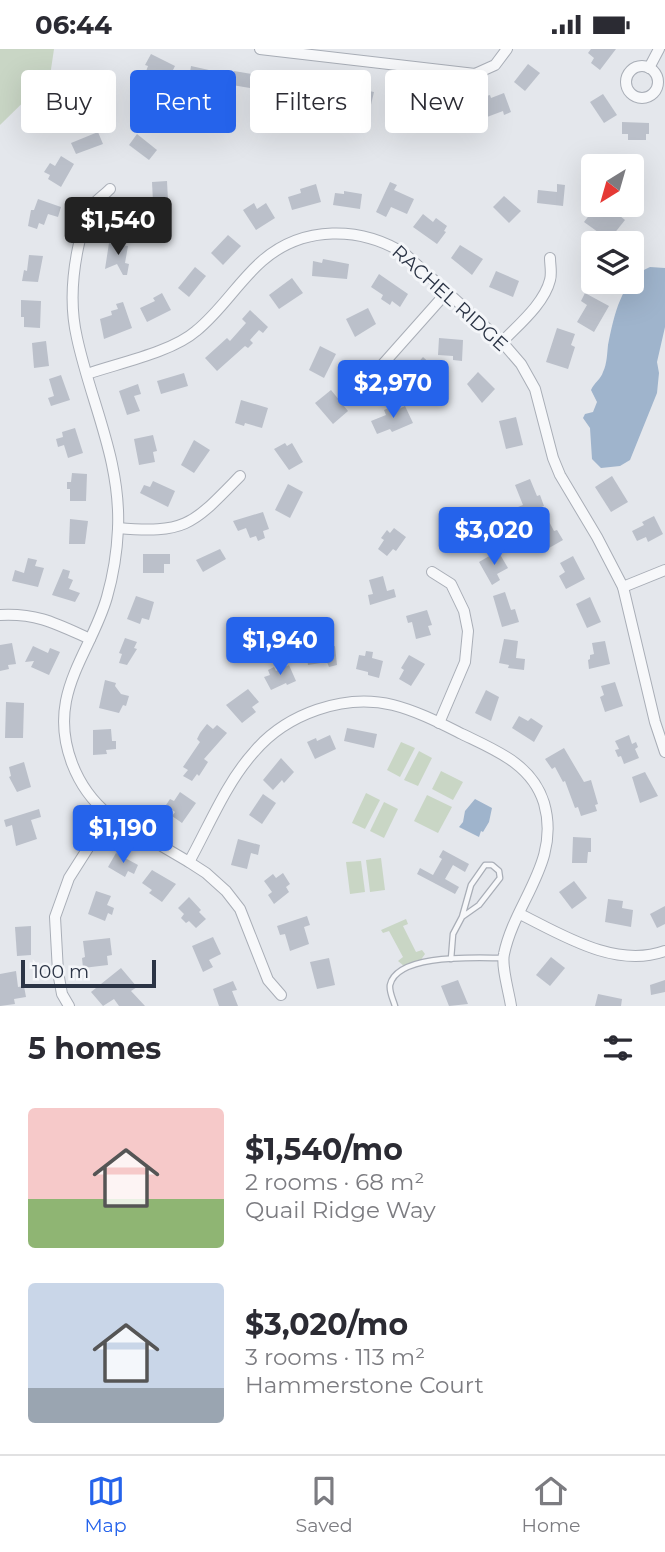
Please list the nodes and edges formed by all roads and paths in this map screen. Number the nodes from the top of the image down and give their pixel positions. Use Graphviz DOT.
graph roads {
  1 [pos="260,49"];
  2 [pos="507,49"];
  3 [pos="659,49"];
  4 [pos="301,51"];
  5 [pos="345,54"];
  6 [pos="649,68"];
  7 [pos="110,189"];
  8 [pos="550,258"];
  9 [pos="447,292"];
  10 [pos="502,342"];
  11 [pos="374,373"];
  12 [pos="87,374"];
  13 [pos="240,476"];
  14 [pos="118,528"];
  15 [pos="665,570"];
  16 [pos="432,572"];
  17 [pos="623,587"];
  18 [pos="0,615"];
  19 [pos="90,639"];
  20 [pos="439,723"];
  21 [pos="665,752"];
  22 [pos="109,815"];
  23 [pos="189,862"];
  24 [pos="520,914"];
  25 [pos="462,917"];
  26 [pos="665,951"];
  27 [pos="503,958"];
  28 [pos="451,959"];
  29 [pos="281,995"];
  30 [pos="69,1006"];
  31 [pos="395,1006"];
  32 [pos="511,1006"];
  1 -- 4 [label="street"];
  2 -- 5 [label="street"];
  3 -- 6 [label="street"];
  4 -- 5 [label="street"];
  7 -- 12 [label="street"];
  8 -- 10 [label="street"];
  9 -- 10 [label="street, RACHEL RIDGE"];
  9 -- 11 [label="street"];
  9 -- 12 [label="street, RACHEL RIDGE"];
  10 -- 17 [label="street, RACHEL RIDGE"];
  12 -- 14 [label="street"];
  13 -- 14 [label="street"];
  14 -- 19 [label="street"];
  15 -- 17 [label="street"];
  16 -- 20 [label="street"];
  17 -- 21 [label="street, RACHEL RIDGE"];
  18 -- 19 [label="street"];
  19 -- 22 [label="street"];
  20 -- 23 [label="street"];
  20 -- 24 [label="street"];
  22 -- 23 [label="street"];
  22 -- 30 [label="street"];
  23 -- 29 [label="street"];
  24 -- 26 [label="street"];
  24 -- 27 [label="street"];
  25 -- 25 [label="lane"];
  25 -- 28 [label="lane"];
  27 -- 28 [label="lane"];
  27 -- 32 [label="street"];
  28 -- 31 [label="lane"];
}
